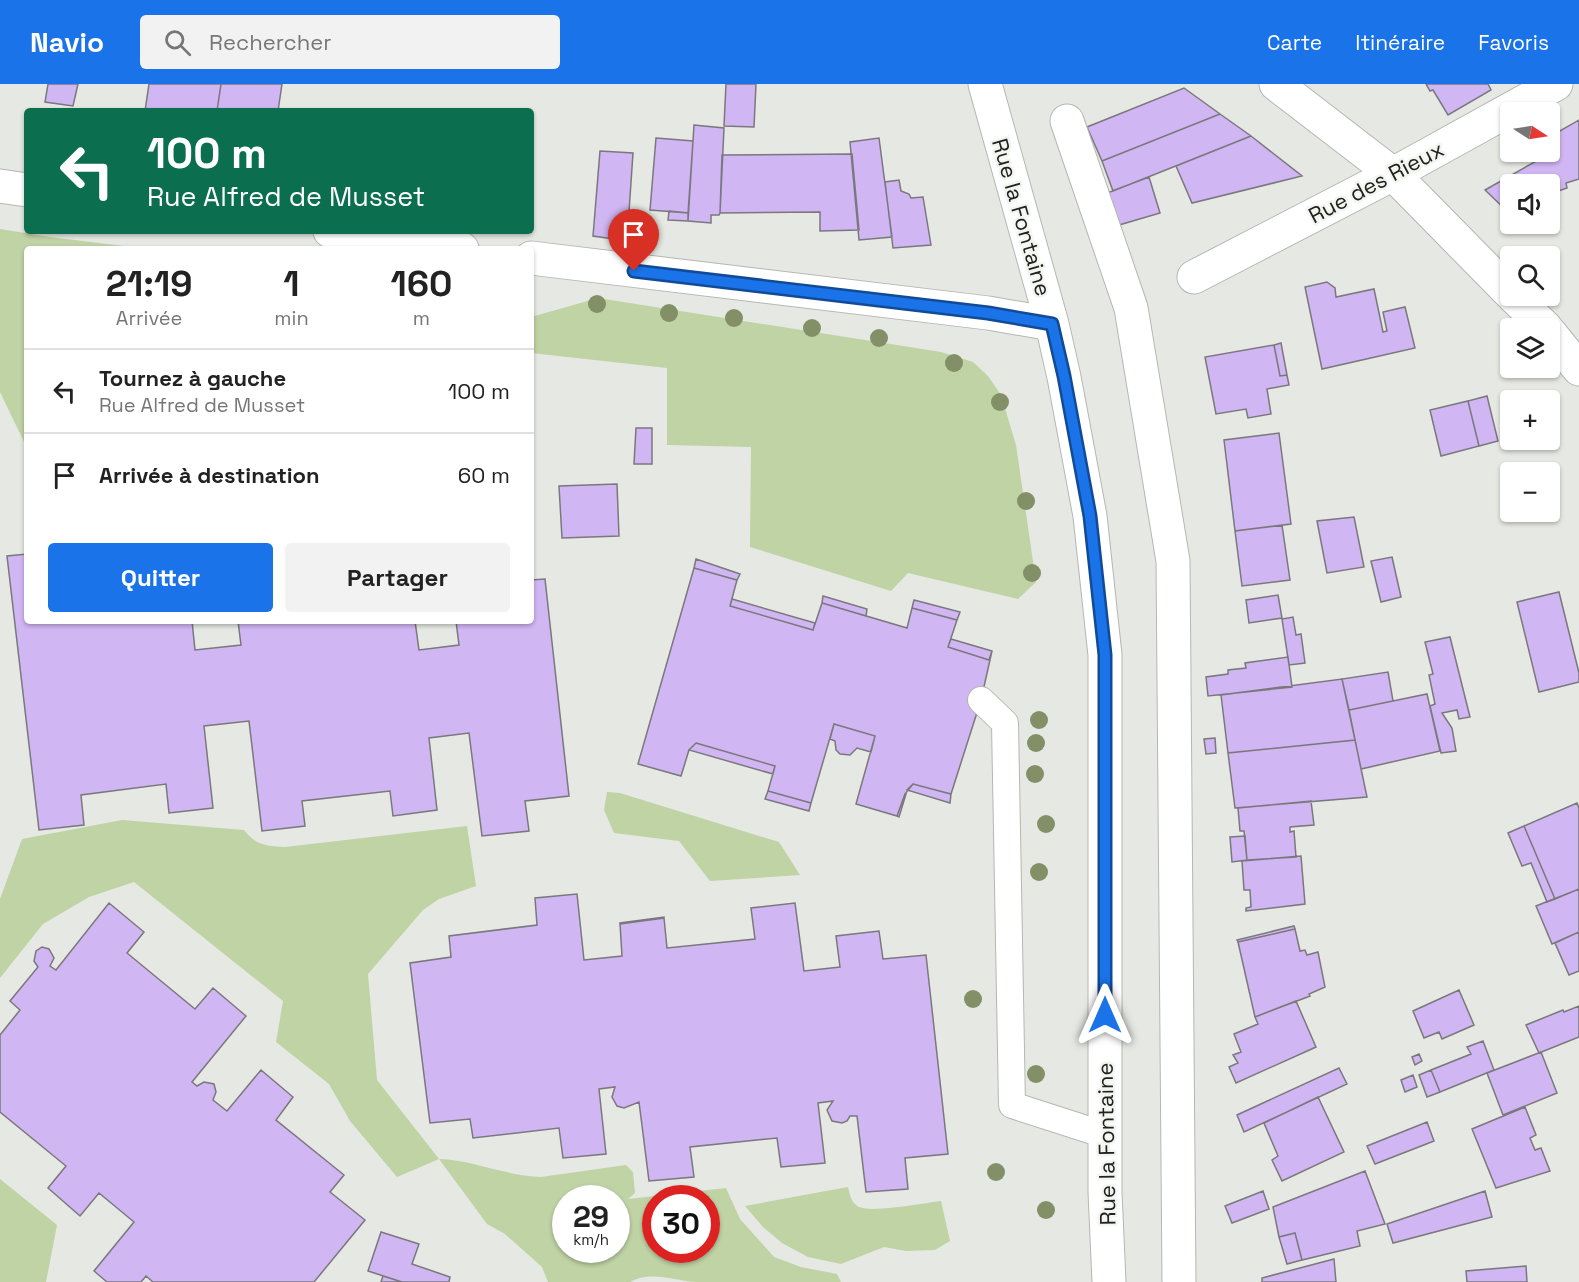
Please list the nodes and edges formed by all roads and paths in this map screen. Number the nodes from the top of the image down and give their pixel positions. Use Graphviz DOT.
graph roads {
  1 [pos="985,84"];
  2 [pos="1276,84"];
  3 [pos="1556,84"];
  4 [pos="1067,121"];
  5 [pos="1393,174"];
  6 [pos="0,186"];
  7 [pos="24,190"];
  8 [pos="352,234"];
  9 [pos="440,246"];
  10 [pos="534,258"];
  11 [pos="564,263"];
  12 [pos="534,276"];
  13 [pos="1194,277"];
  14 [pos="1500,282"];
  15 [pos="1524,306"];
  16 [pos="1535,318"];
  17 [pos="1052,324"];
  18 [pos="1560,345"];
  19 [pos="1579,369"];
  20 [pos="981,700"];
  21 [pos="1105,1135"];
  22 [pos="1109,1282"];
  23 [pos="1179,1282"];
  1 -- 17 [label="street, Rue la Fontaine"];
  2 -- 5 [label="street"];
  3 -- 5 [label="street, Rue des Rieux"];
  4 -- 23 [label="street"];
  5 -- 13 [label="street, Rue des Rieux"];
  5 -- 14 [label="street"];
  6 -- 7 [label="street"];
  8 -- 9 [label="street"];
  10 -- 11 [label="street"];
  11 -- 12 [label="lane"];
  11 -- 17 [label="street"];
  15 -- 16 [label="street"];
  17 -- 21 [label="street, Rue la Fontaine"];
  18 -- 19 [label="street"];
  20 -- 21 [label="lane"];
  21 -- 22 [label="street, Rue la Fontaine"];
}
